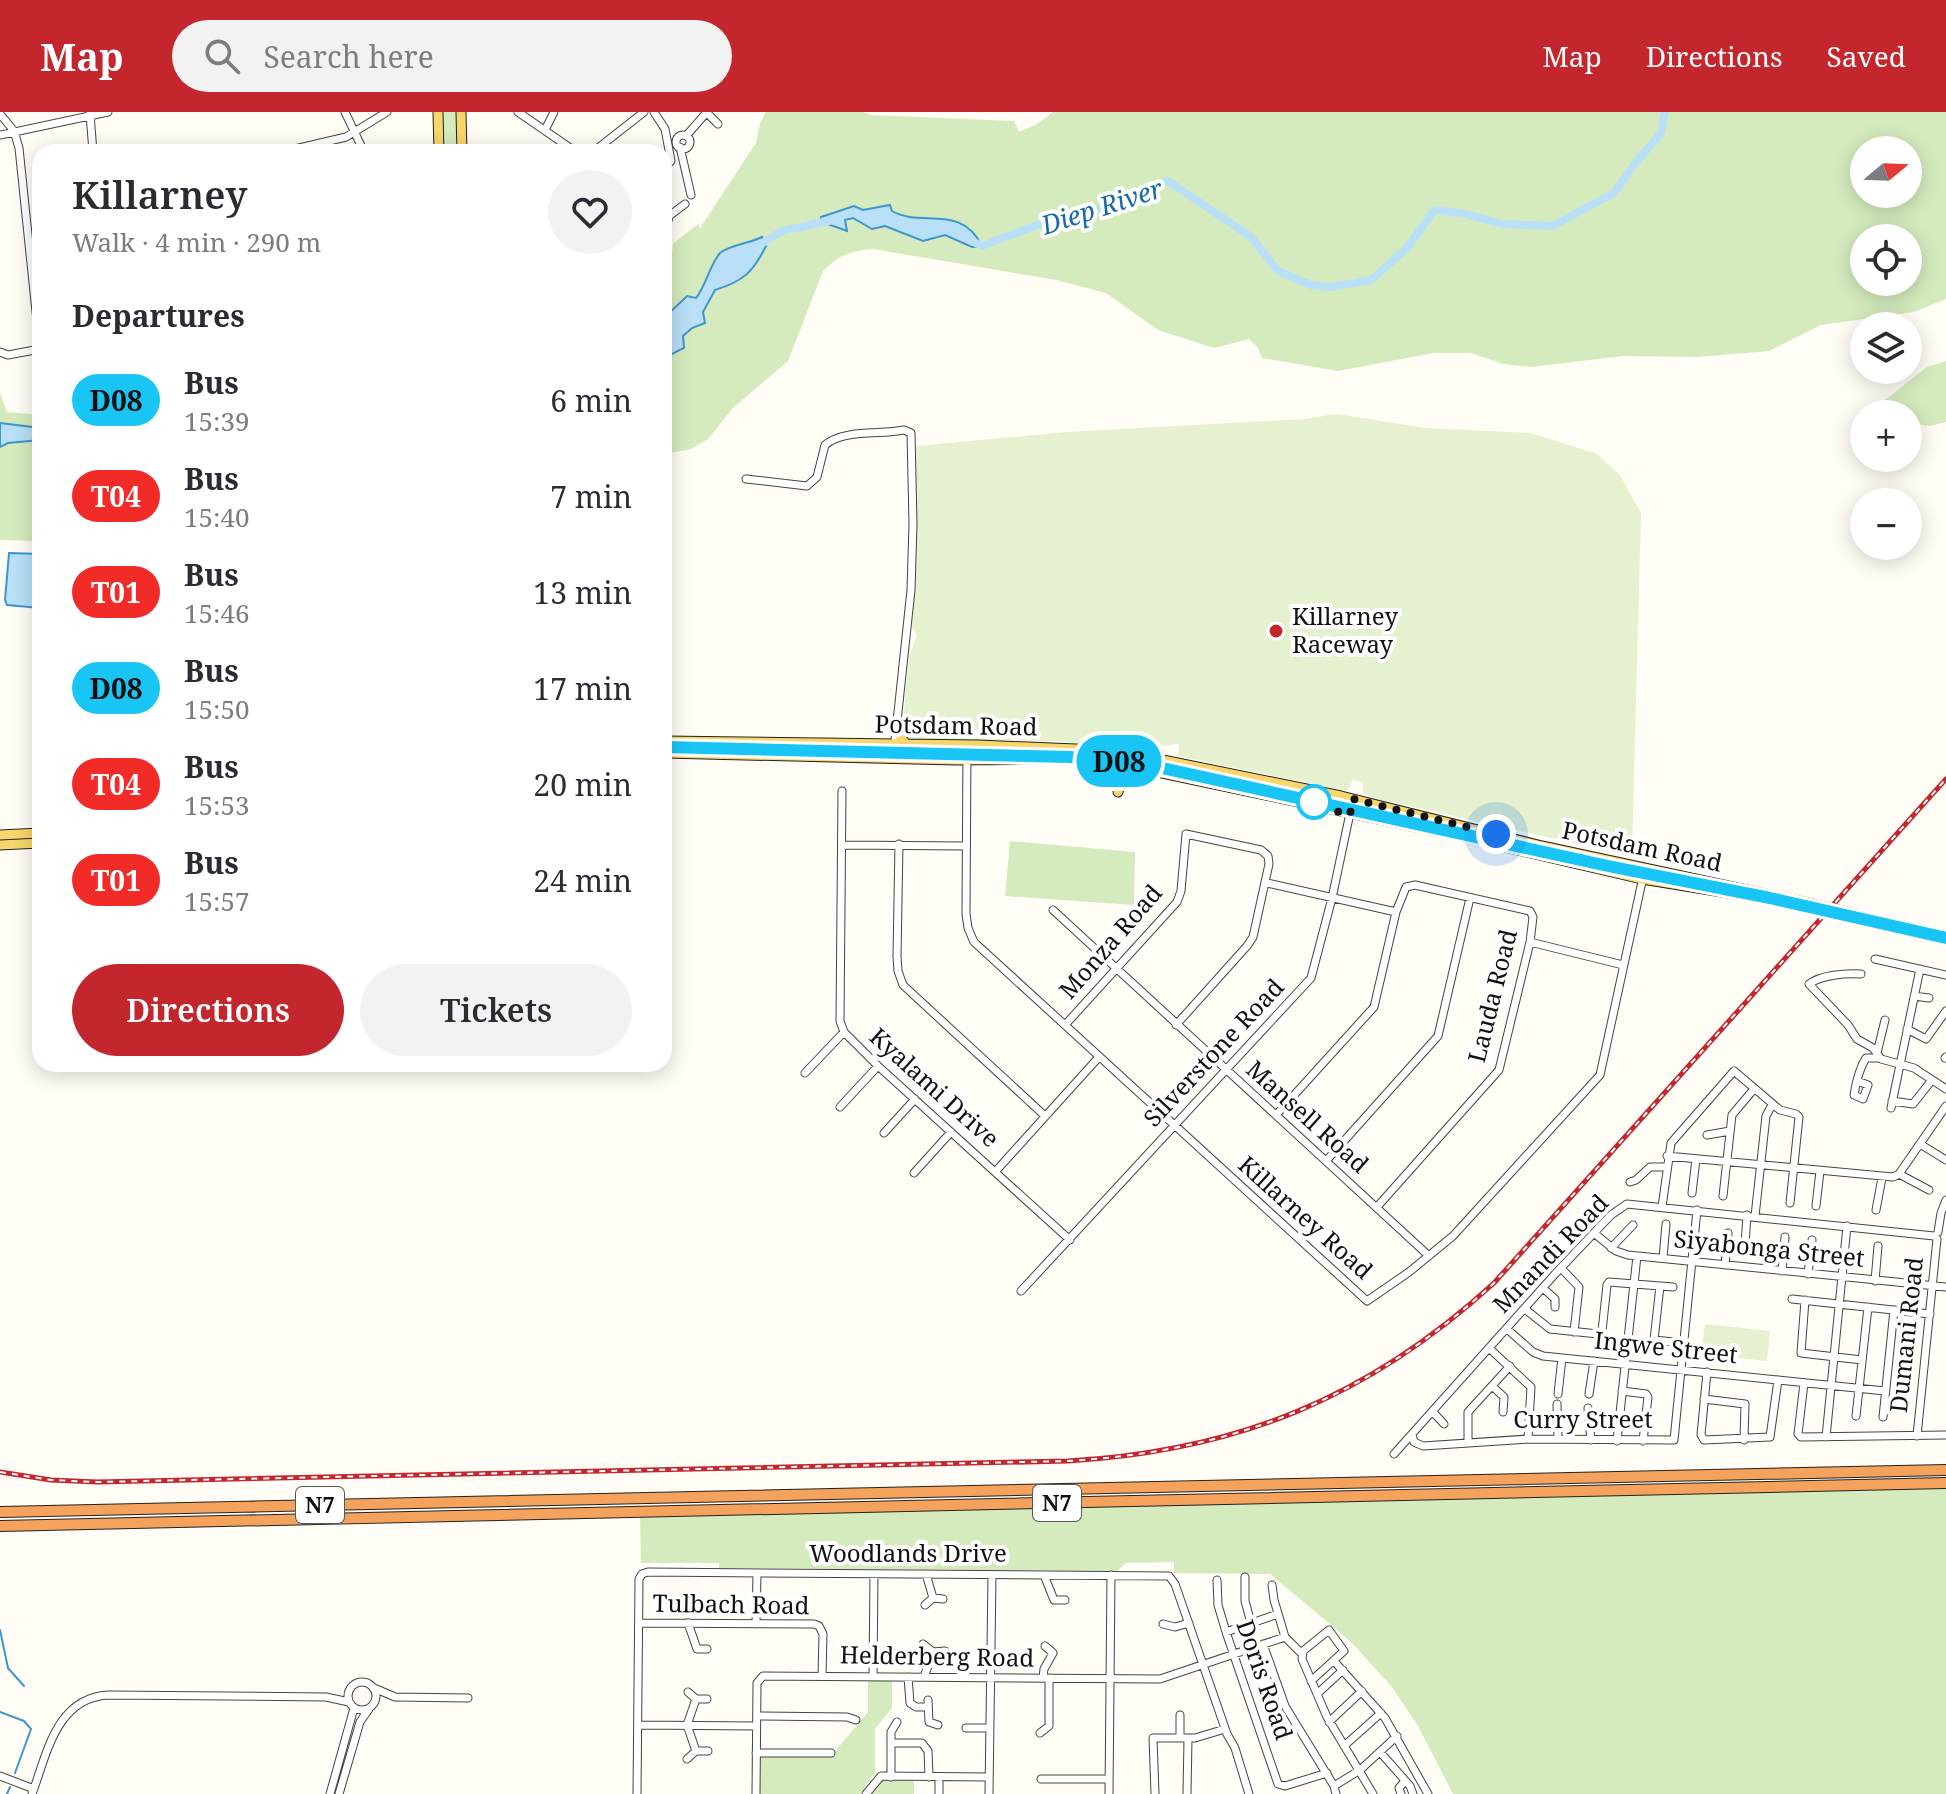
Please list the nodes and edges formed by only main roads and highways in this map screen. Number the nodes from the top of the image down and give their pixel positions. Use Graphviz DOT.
graph roads {
  1 [pos="438,112"];
  2 [pos="461,112"];
  3 [pos="439,144"];
  4 [pos="462,144"];
  5 [pos="897,726"];
  6 [pos="672,741"];
  7 [pos="906,744"];
  8 [pos="672,753"];
  9 [pos="1158,770"];
  10 [pos="1118,792"];
  11 [pos="32,833"];
  12 [pos="0,835"];
  13 [pos="32,843"];
  14 [pos="0,845"];
  15 [pos="1810,906"];
  16 [pos="1946,938"];
  17 [pos="1946,1470"];
  18 [pos="1946,1483"];
  19 [pos="0,1510"];
  20 [pos="0,1529"];
  1 -- 3 [label="main road"];
  2 -- 4 [label="main road"];
  5 -- 7 [label="main road"];
  6 -- 7 [label="main road, Potsdam Road"];
  7 -- 15 [label="main road, Potsdam Road"];
  8 -- 9 [label="main road, Potsdam Road"];
  9 -- 10 [label="main road"];
  9 -- 15 [label="main road, Potsdam Road"];
  11 -- 12 [label="main road"];
  13 -- 14 [label="main road"];
  15 -- 16 [label="main road, Potsdam Road, bridge"];
  17 -- 19 [label="highway, N7"];
  18 -- 20 [label="highway, N7"];
}
